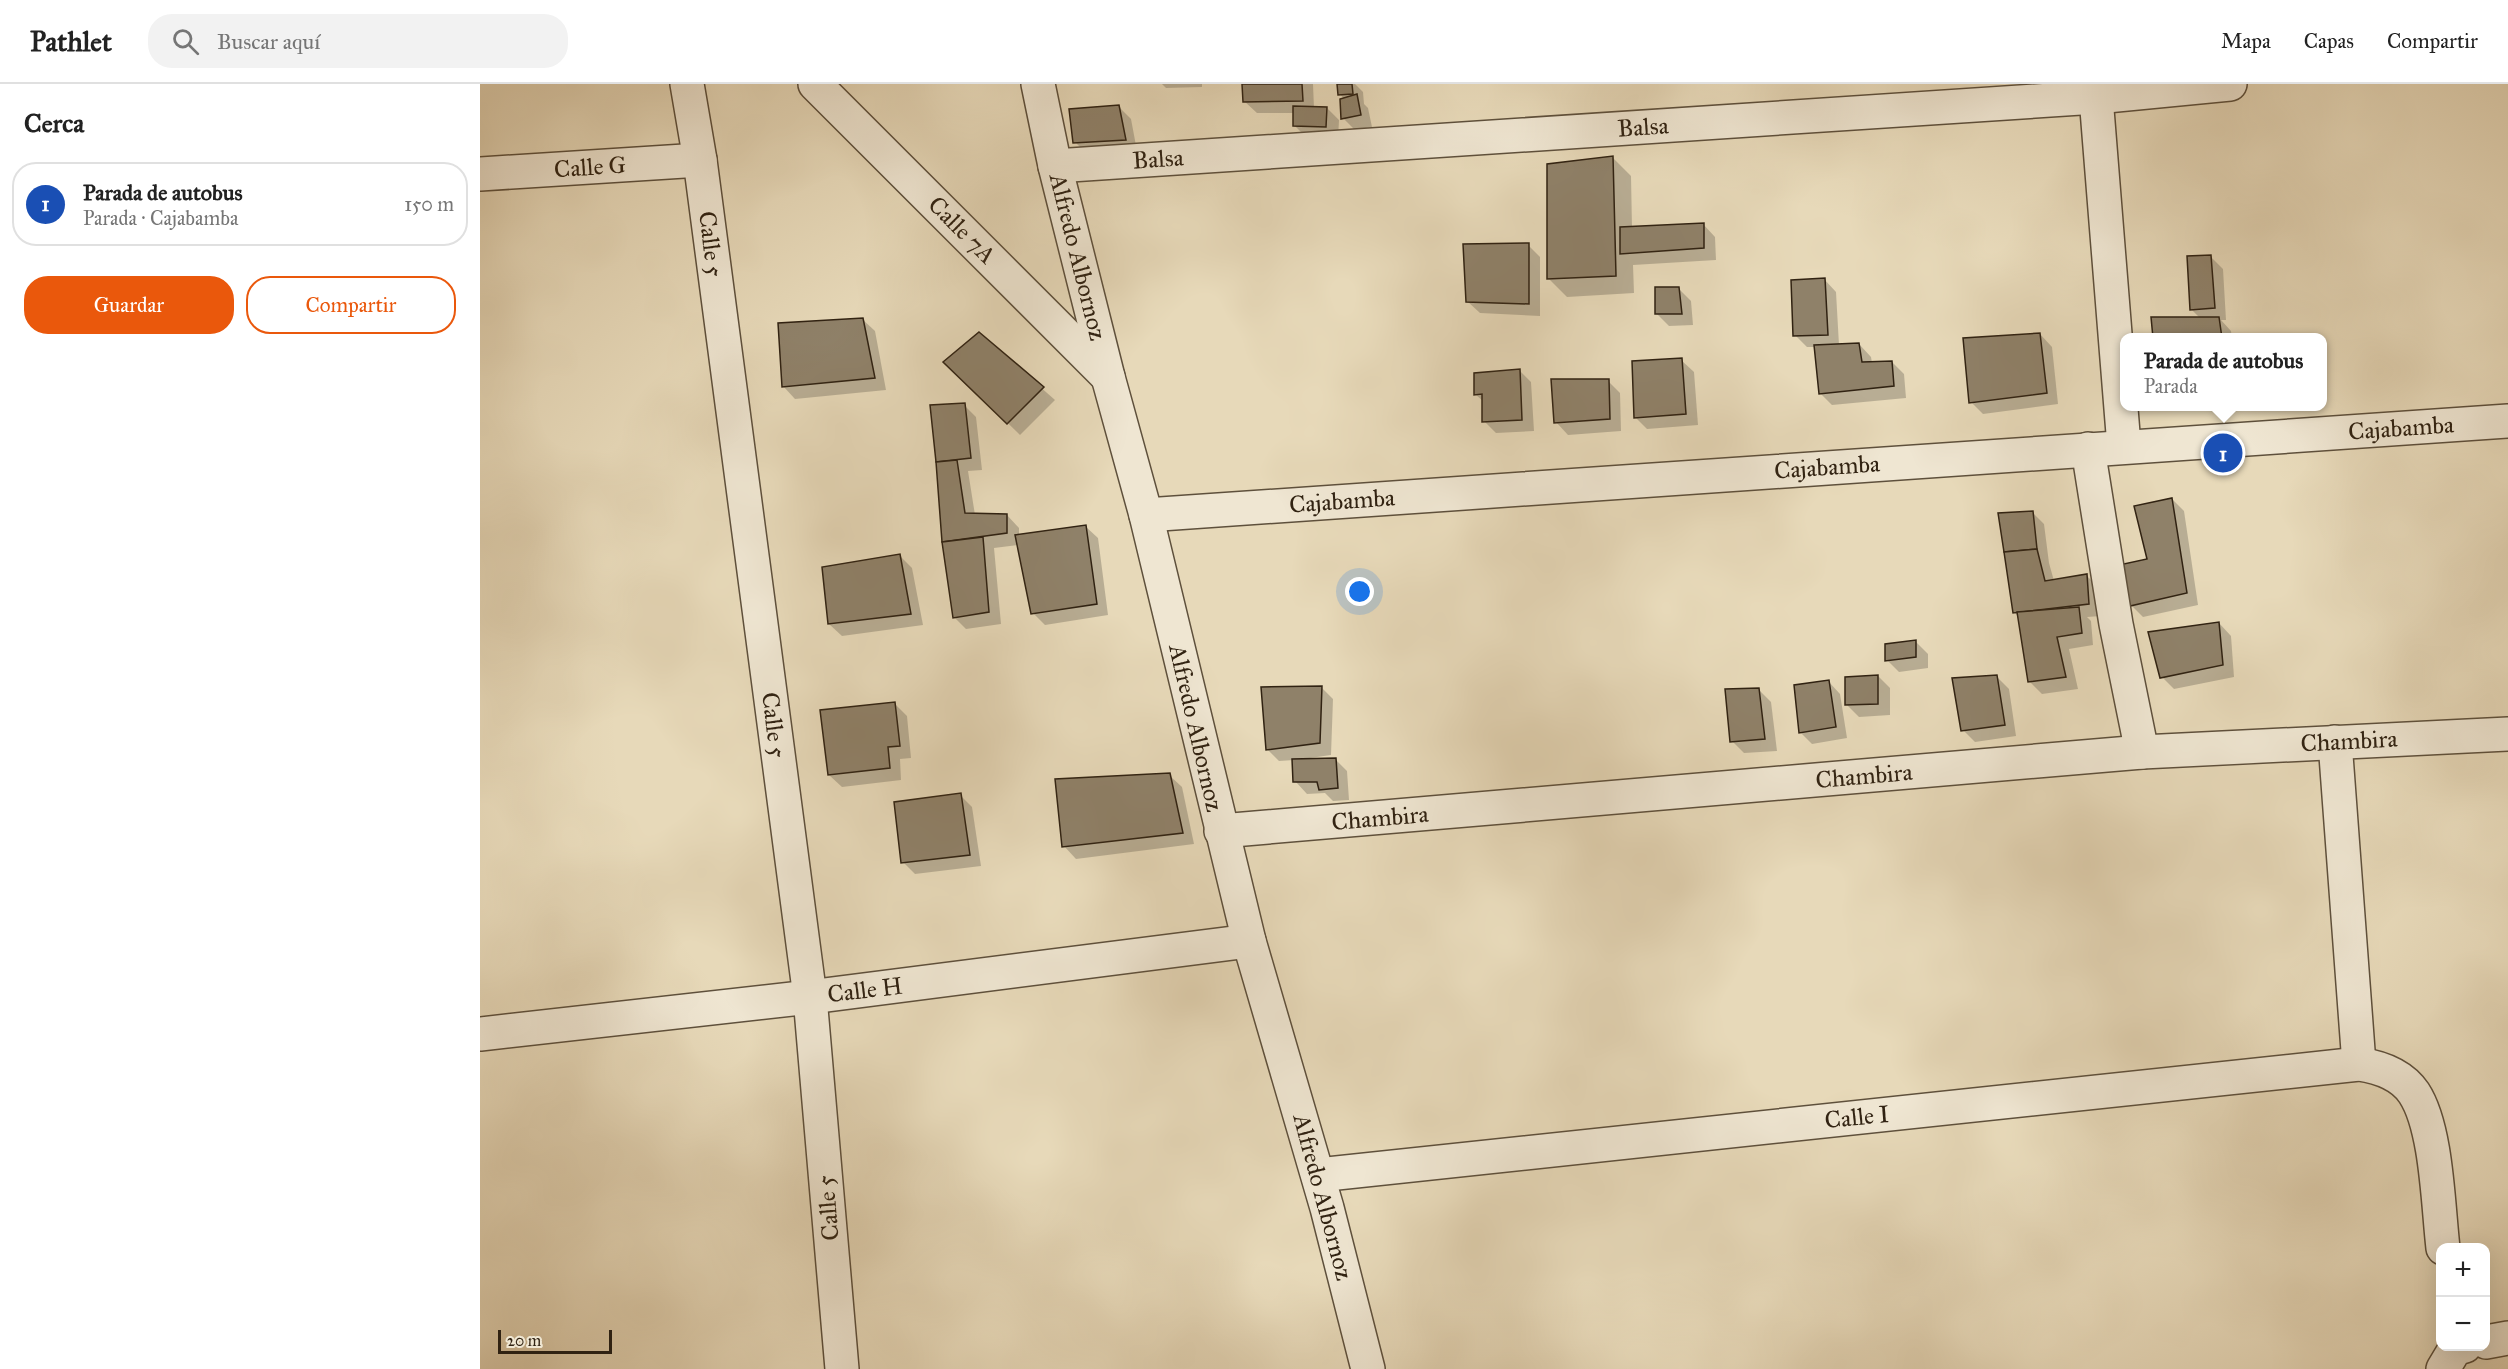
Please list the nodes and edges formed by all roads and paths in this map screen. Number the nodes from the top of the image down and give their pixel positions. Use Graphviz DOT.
graph roads {
  1 [pos="687,84"];
  2 [pos="815,84"];
  3 [pos="1038,84"];
  4 [pos="2230,84"];
  5 [pos="1992,94"];
  6 [pos="2096,97"];
  7 [pos="700,160"];
  8 [pos="1056,166"];
  9 [pos="480,174"];
  10 [pos="1108,377"];
  11 [pos="2120,396"];
  12 [pos="2121,411"];
  13 [pos="2508,421"];
  14 [pos="2124,446"];
  15 [pos="2088,449"];
  16 [pos="1146,515"];
  17 [pos="2508,734"];
  18 [pos="2335,742"];
  19 [pos="2142,752"];
  20 [pos="1221,831"];
  21 [pos="1249,940"];
  22 [pos="810,997"];
  23 [pos="480,1034"];
  24 [pos="2359,1064"];
  25 [pos="1318,1175"];
  26 [pos="2442,1243"];
  27 [pos="2508,1338"];
  28 [pos="2490,1343"];
  29 [pos="842,1369"];
  30 [pos="1368,1369"];
  1 -- 7 [label="street, Calle 5"];
  2 -- 10 [label="street, Calle 7A"];
  3 -- 8 [label="street, Alfredo Albornoz"];
  4 -- 6 [label="street, Balsa"];
  5 -- 6 [label="street, Balsa"];
  5 -- 8 [label="street, Balsa"];
  6 -- 11 [label="street"];
  7 -- 9 [label="street, Calle G"];
  7 -- 22 [label="street, Calle 5"];
  8 -- 10 [label="street, Alfredo Albornoz"];
  10 -- 16 [label="street, Alfredo Albornoz"];
  12 -- 14 [label="street"];
  13 -- 14 [label="street, Cajabamba"];
  14 -- 15 [label="street, Cajabamba"];
  15 -- 16 [label="street, Cajabamba"];
  15 -- 19 [label="street"];
  16 -- 20 [label="street, Alfredo Albornoz"];
  17 -- 18 [label="street, Chambira"];
  18 -- 19 [label="street, Chambira"];
  18 -- 24 [label="street"];
  19 -- 20 [label="street, Chambira"];
  20 -- 21 [label="street, Alfredo Albornoz"];
  21 -- 22 [label="street, Calle H"];
  21 -- 25 [label="street, Alfredo Albornoz"];
  22 -- 23 [label="street, Calle H"];
  22 -- 29 [label="street, Calle 5"];
  24 -- 25 [label="street, Calle I"];
  24 -- 26 [label="street, Calle I"];
  25 -- 30 [label="street, Alfredo Albornoz"];
  27 -- 28 [label="street"];
}
